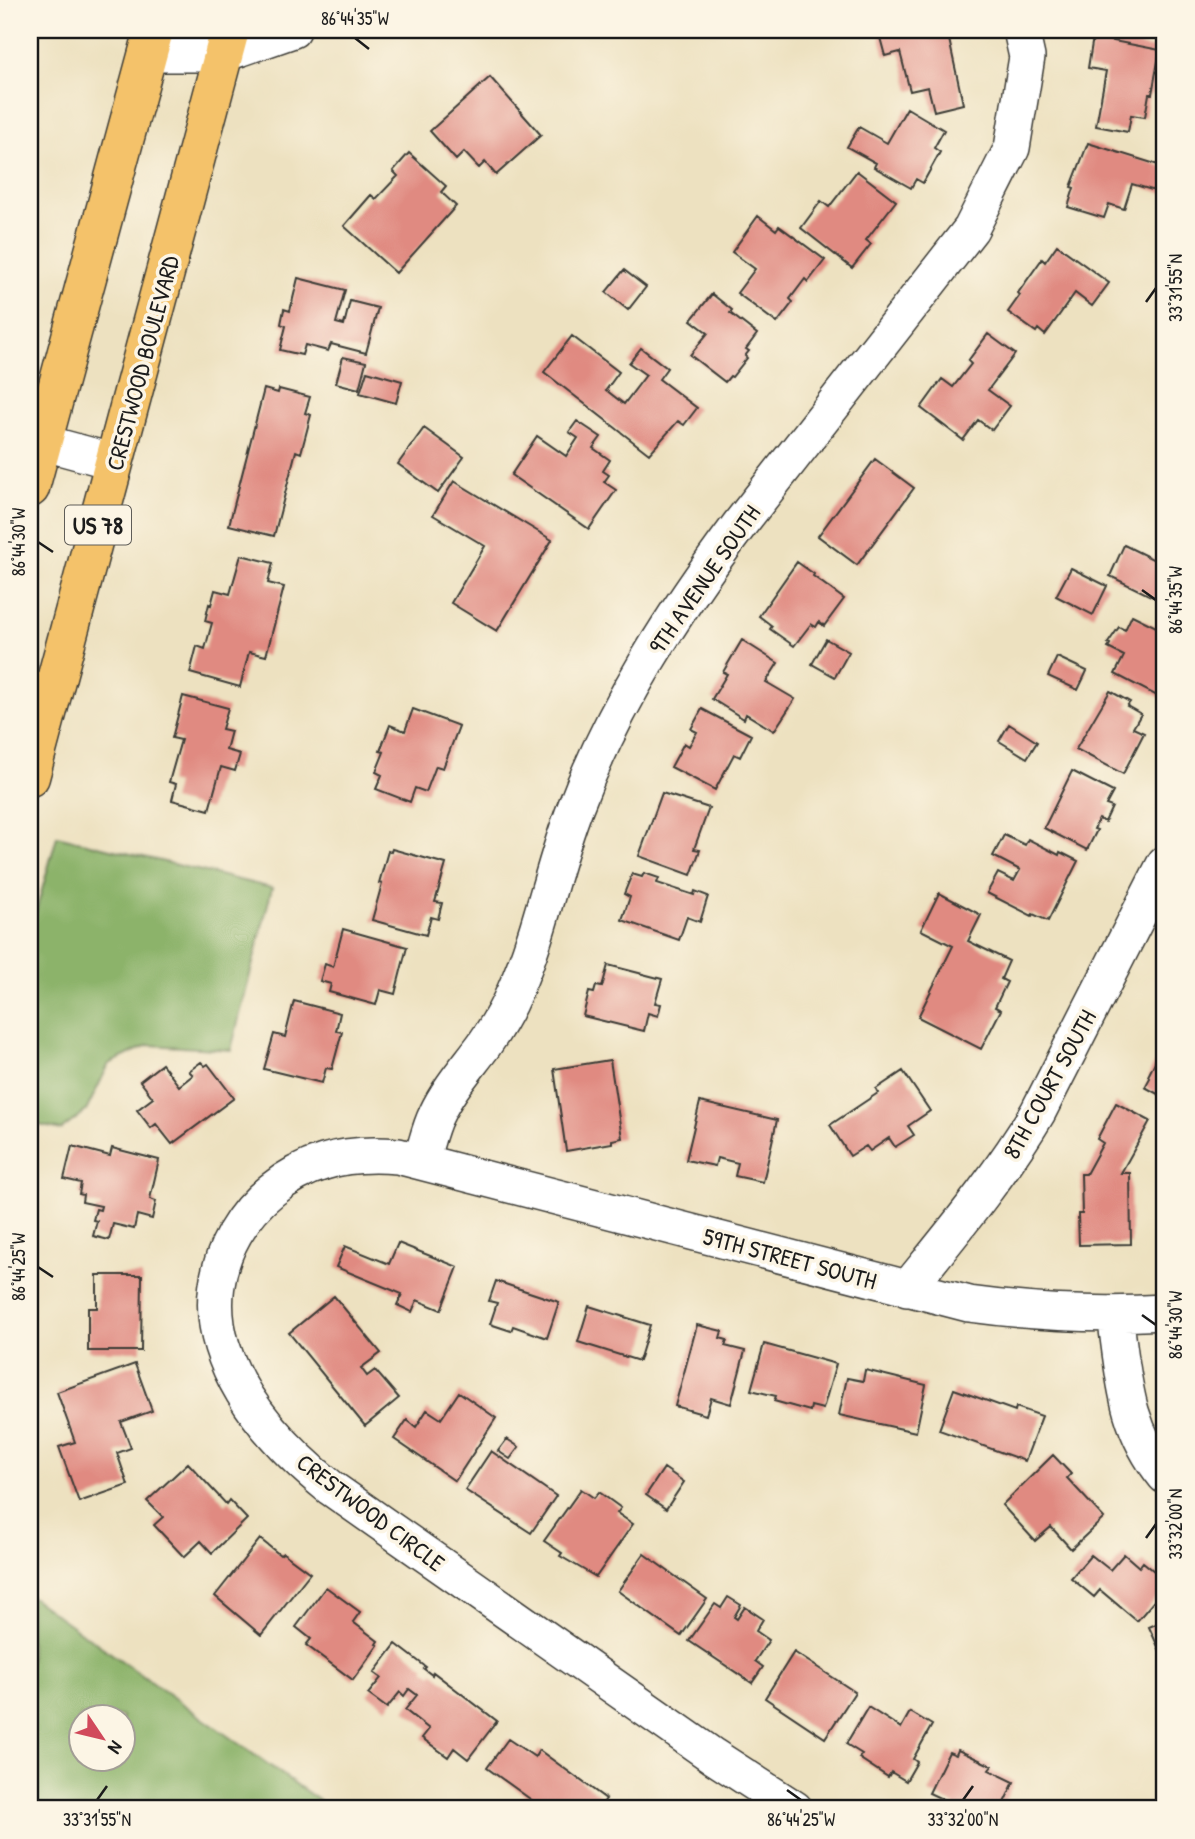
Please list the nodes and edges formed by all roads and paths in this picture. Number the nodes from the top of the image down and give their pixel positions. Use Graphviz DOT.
graph roads {
  1 [pos="293,30"];
  2 [pos="1021,30"];
  3 [pos="151,42"];
  4 [pos="227,42"];
  5 [pos="36,441"];
  6 [pos="115,463"];
  7 [pos="30,488"];
  8 [pos="30,777"];
  9 [pos="1165,863"];
  10 [pos="421,1160"];
  11 [pos="906,1289"];
  12 [pos="1165,1312"];
  13 [pos="1115,1315"];
  14 [pos="1165,1476"];
  15 [pos="795,1809"];
  1 -- 4 [label="street"];
  2 -- 10 [label="street, 9TH AVENUE SOUTH"];
  3 -- 4 [label="street"];
  3 -- 5 [label="main road"];
  4 -- 6 [label="main road, CRESTWOOD BOULEVARD / US 78"];
  5 -- 6 [label="street"];
  5 -- 7 [label="main road"];
  6 -- 8 [label="main road, CRESTWOOD BOULEVARD / US 78"];
  9 -- 11 [label="street, 8TH COURT SOUTH"];
  10 -- 11 [label="street, 59TH STREET SOUTH"];
  10 -- 15 [label="street, CRESTWOOD CIRCLE"];
  11 -- 13 [label="street, 59TH STREET SOUTH"];
  12 -- 13 [label="street, 59TH STREET SOUTH"];
  13 -- 14 [label="street"];
}
